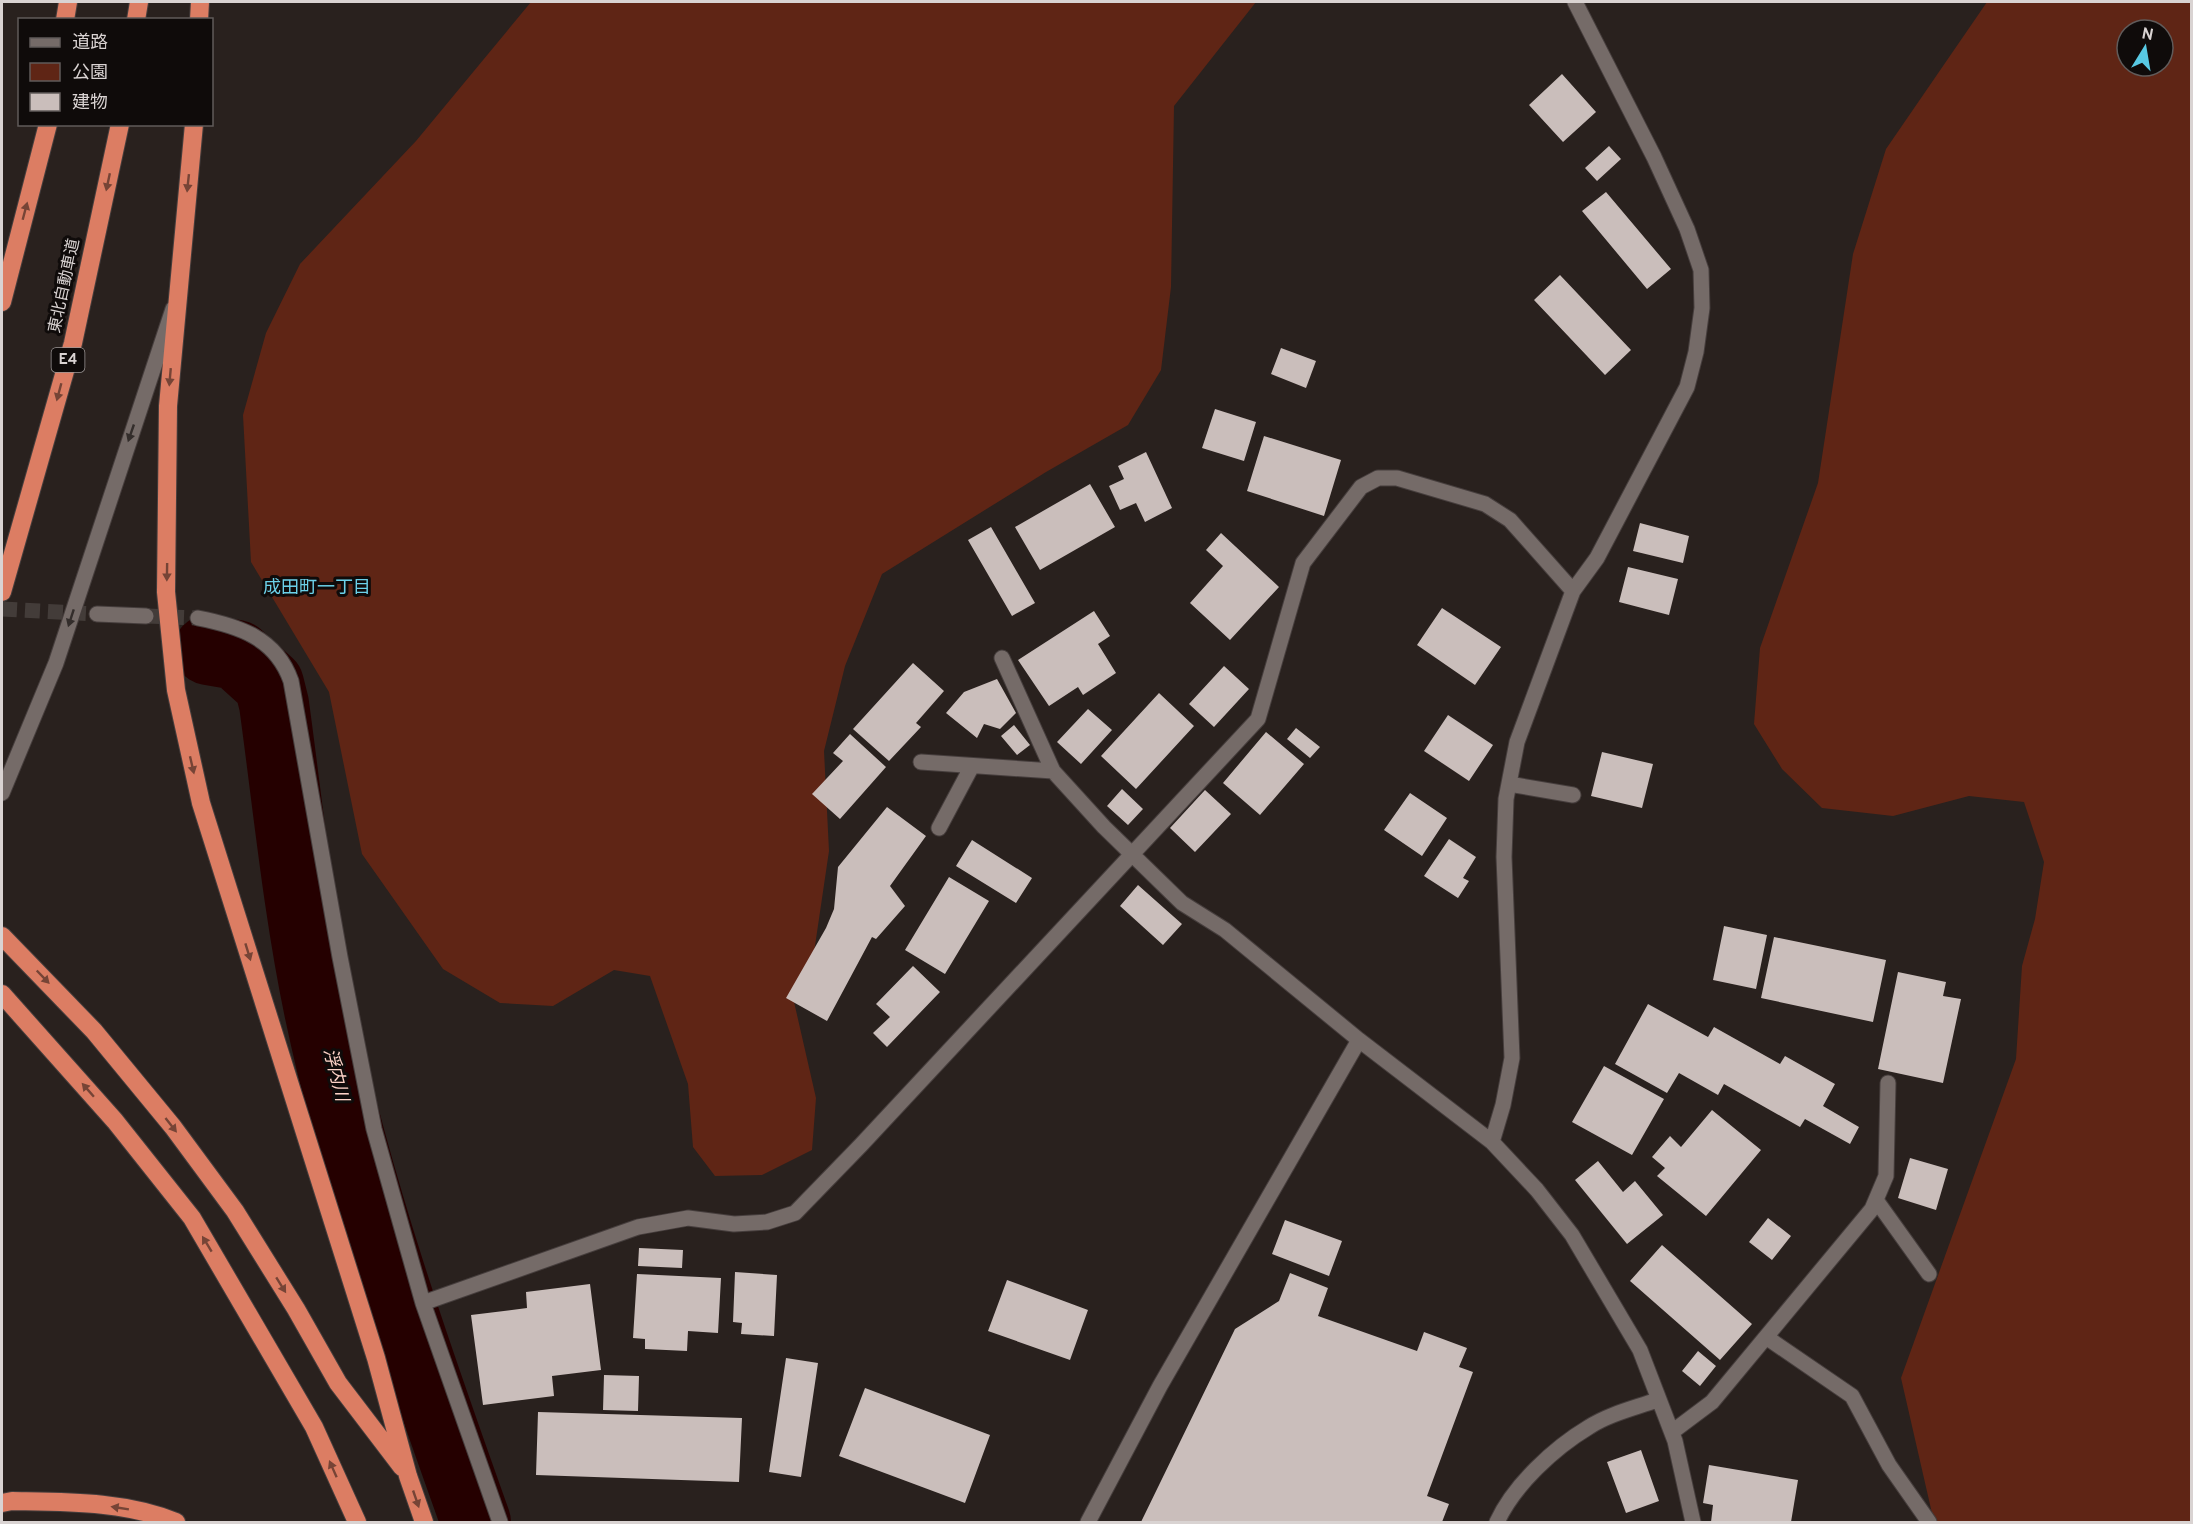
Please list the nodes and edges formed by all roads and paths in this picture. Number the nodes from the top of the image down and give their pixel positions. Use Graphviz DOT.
graph roads {
  1 [pos="68,2"];
  2 [pos="139,2"];
  3 [pos="200,2"];
  4 [pos="1575,2"];
  5 [pos="65,18"];
  6 [pos="136,18"];
  7 [pos="199,18"];
  8 [pos="47,126"];
  9 [pos="120,126"];
  10 [pos="194,126"];
  11 [pos="9,267"];
  12 [pos="2,287"];
  13 [pos="177,298"];
  14 [pos="2,302"];
  15 [pos="1574,591"];
  16 [pos="2,592"];
  17 [pos="97,614"];
  18 [pos="146,616"];
  19 [pos="198,618"];
  20 [pos="1002,658"];
  21 [pos="921,762"];
  22 [pos="972,766"];
  23 [pos="1053,771"];
  24 [pos="1509,784"];
  25 [pos="2,793"];
  26 [pos="1573,795"];
  27 [pos="939,828"];
  28 [pos="1133,854"];
  29 [pos="2,936"];
  30 [pos="2,994"];
  31 [pos="1359,1040"];
  32 [pos="1888,1083"];
  33 [pos="1492,1142"];
  34 [pos="1876,1200"];
  35 [pos="1929,1274"];
  36 [pos="423,1303"];
  37 [pos="1766,1337"];
  38 [pos="1657,1400"];
  39 [pos="1672,1432"];
  40 [pos="408,1476"];
  41 [pos="2,1503"];
  42 [pos="176,1522"];
  43 [pos="357,1522"];
  44 [pos="424,1522"];
  45 [pos="500,1522"];
  46 [pos="1088,1522"];
  47 [pos="1497,1522"];
  48 [pos="1693,1522"];
  49 [pos="1929,1522"];
  1 -- 5 [label="highway"];
  2 -- 6 [label="highway"];
  3 -- 7 [label="highway"];
  4 -- 15 [label="street"];
  11 -- 8 [label="highway, one-way"];
  9 -- 16 [label="highway, 東北自動車道 / E4, one-way"];
  10 -- 13 [label="highway, one-way"];
  11 -- 12 [label="highway"];
  11 -- 14 [label="highway"];
  13 -- 25 [label="street, one-way"];
  13 -- 40 [label="highway, one-way"];
  15 -- 24 [label="street"];
  15 -- 28 [label="street"];
  17 -- 18 [label="street"];
  19 -- 36 [label="street"];
  20 -- 23 [label="street"];
  21 -- 22 [label="street"];
  22 -- 23 [label="street"];
  22 -- 27 [label="street"];
  23 -- 28 [label="street"];
  24 -- 26 [label="street"];
  24 -- 33 [label="street"];
  28 -- 31 [label="street"];
  28 -- 36 [label="street"];
  29 -- 40 [label="highway, one-way"];
  43 -- 30 [label="highway, one-way"];
  31 -- 33 [label="street"];
  31 -- 46 [label="street"];
  32 -- 34 [label="street"];
  33 -- 38 [label="street"];
  34 -- 35 [label="street"];
  34 -- 37 [label="street"];
  36 -- 45 [label="street"];
  37 -- 39 [label="street"];
  37 -- 49 [label="street"];
  38 -- 39 [label="street"];
  38 -- 47 [label="street"];
  39 -- 48 [label="street"];
  40 -- 44 [label="highway, one-way"];
  42 -- 41 [label="highway, one-way"];
}
